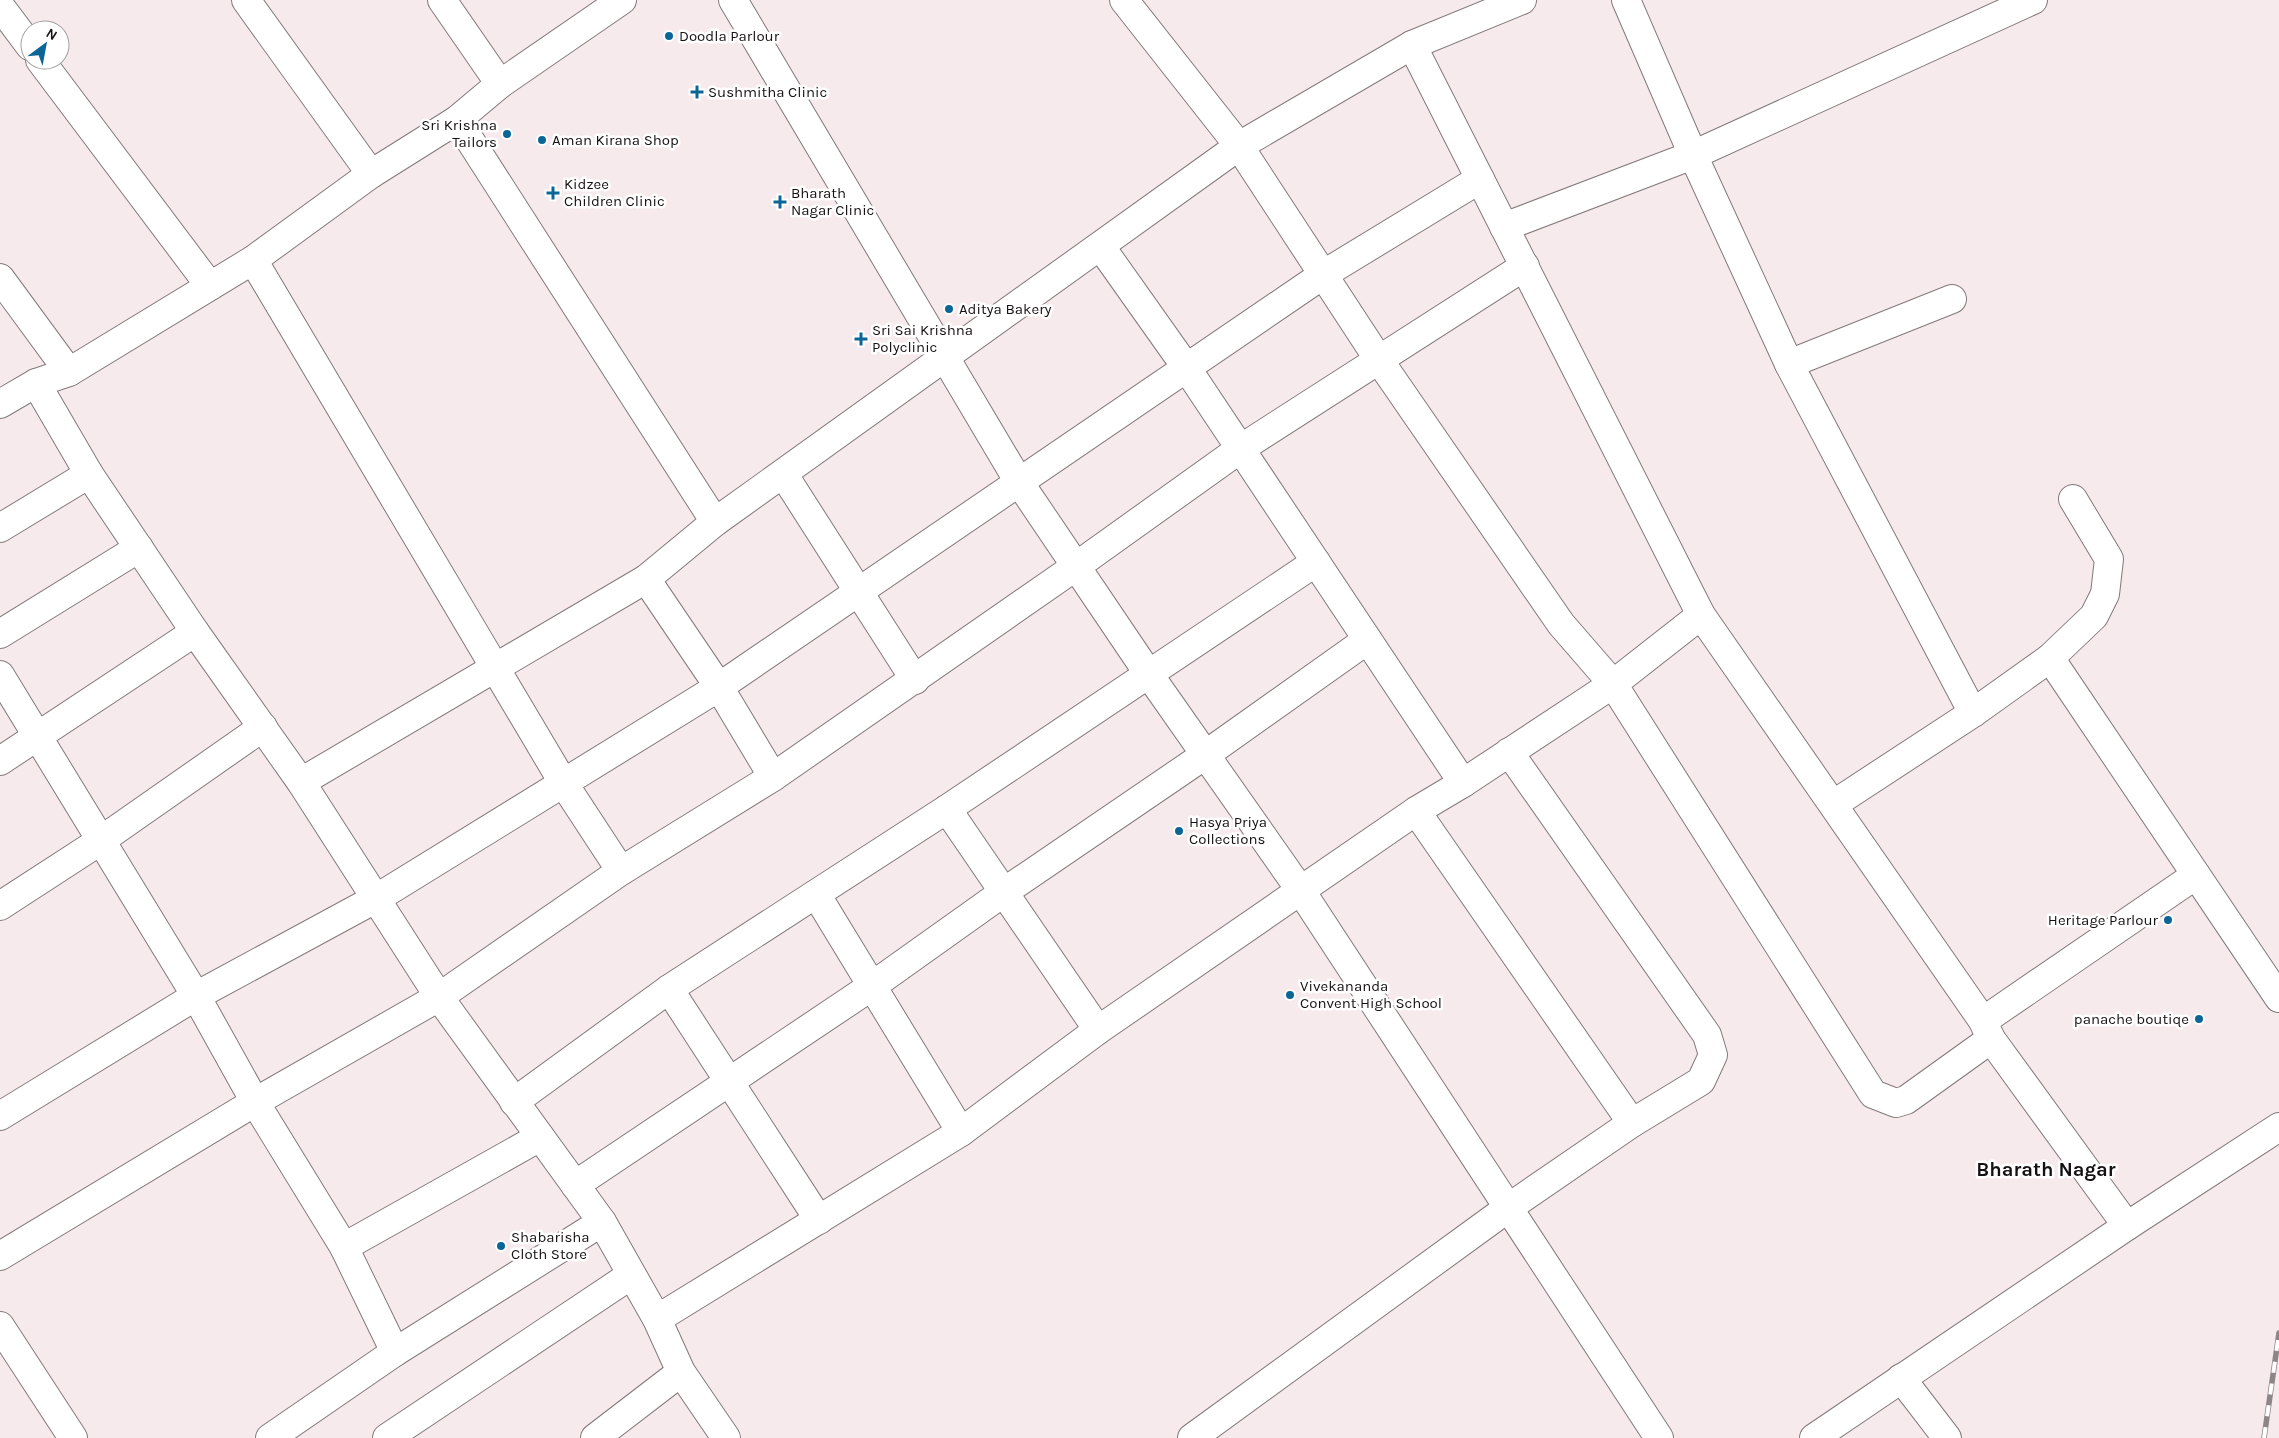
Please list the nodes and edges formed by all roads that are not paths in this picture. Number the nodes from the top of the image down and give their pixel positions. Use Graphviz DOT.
graph roads {
  1 [pos="246,0"];
  2 [pos="442,0"];
  3 [pos="622,0"];
  4 [pos="733,0"];
  5 [pos="1124,0"];
  6 [pos="1522,0"];
  7 [pos="1626,0"];
  8 [pos="2033,0"];
  9 [pos="0,6"];
  10 [pos="20,33"];
  11 [pos="1412,45"];
  12 [pos="48,70"];
  13 [pos="500,84"];
  14 [pos="457,120"];
  15 [pos="1239,146"];
  16 [pos="1693,155"];
  17 [pos="371,174"];
  18 [pos="1480,179"];
  19 [pos="1504,227"];
  20 [pos="1101,247"];
  21 [pos="253,260"];
  22 [pos="1525,266"];
  23 [pos="1324,274"];
  24 [pos="0,278"];
  25 [pos="210,286"];
  26 [pos="1952,298"];
  27 [pos="945,355"];
  28 [pos="1379,360"];
  29 [pos="1789,364"];
  30 [pos="1186,367"];
  31 [pos="69,372"];
  32 [pos="36,383"];
  33 [pos="0,404"];
  34 [pos="1240,449"];
  35 [pos="89,474"];
  36 [pos="784,475"];
  37 [pos="1019,482"];
  38 [pos="2073,499"];
  39 [pos="716,522"];
  40 [pos="0,528"];
  41 [pos="139,548"];
  42 [pos="1316,562"];
  43 [pos="1076,567"];
  44 [pos="646,579"];
  45 [pos="861,592"];
  46 [pos="1701,615"];
  47 [pos="195,632"];
  48 [pos="0,634"];
  49 [pos="1367,640"];
  50 [pos="2050,658"];
  51 [pos="496,666"];
  52 [pos="1148,673"];
  53 [pos="0,675"];
  54 [pos="915,680"];
  55 [pos="1613,684"];
  56 [pos="719,687"];
  57 [pos="1973,713"];
  58 [pos="263,727"];
  59 [pos="38,737"];
  60 [pos="1509,752"];
  61 [pos="1205,755"];
  62 [pos="0,761"];
  63 [pos="773,777"];
  64 [pos="301,782"];
  65 [pos="1463,783"];
  66 [pos="564,784"];
  67 [pos="1834,804"];
  68 [pos="948,809"];
  69 [pos="1416,811"];
  70 [pos="100,841"];
  71 [pos="621,870"];
  72 [pos="2196,875"];
  73 [pos="1301,891"];
  74 [pos="1004,892"];
  75 [pos="816,894"];
  76 [pos="377,898"];
  77 [pos="0,906"];
  78 [pos="872,986"];
  79 [pos="669,989"];
  80 [pos="196,996"];
  81 [pos="439,997"];
  82 [pos="2279,998"];
  83 [pos="1098,1030"];
  84 [pos="1987,1030"];
  85 [pos="729,1082"];
  86 [pos="255,1102"];
  87 [pos="514,1102"];
  88 [pos="0,1116"];
  89 [pos="1632,1123"];
  90 [pos="2279,1127"];
  91 [pos="961,1132"];
  92 [pos="540,1138"];
  93 [pos="576,1185"];
  94 [pos="1508,1208"];
  95 [pos="819,1220"];
  96 [pos="602,1222"];
  97 [pos="2127,1226"];
  98 [pos="344,1247"];
  99 [pos="0,1256"];
  100 [pos="631,1275"];
  101 [pos="656,1319"];
  102 [pos="0,1326"];
  103 [pos="395,1352"];
  104 [pos="680,1372"];
  105 [pos="1901,1378"];
  106 [pos="71,1437"];
  107 [pos="270,1438"];
  108 [pos="387,1438"];
  109 [pos="595,1438"];
  110 [pos="726,1438"];
  111 [pos="1192,1438"];
  112 [pos="1659,1438"];
  113 [pos="1814,1438"];
  114 [pos="1947,1438"];
  1 -- 17 [label="street"];
  2 -- 13 [label="street"];
  3 -- 13 [label="street"];
  4 -- 27 [label="street"];
  5 -- 15 [label="street"];
  6 -- 11 [label="street"];
  7 -- 16 [label="street"];
  8 -- 16 [label="street"];
  9 -- 10 [label="street"];
  11 -- 15 [label="street"];
  11 -- 18 [label="street"];
  12 -- 25 [label="street"];
  13 -- 14 [label="street"];
  14 -- 17 [label="street"];
  14 -- 39 [label="street"];
  15 -- 20 [label="street"];
  15 -- 23 [label="street"];
  16 -- 19 [label="street"];
  16 -- 29 [label="street"];
  17 -- 21 [label="street"];
  18 -- 19 [label="street"];
  18 -- 23 [label="street"];
  19 -- 22 [label="street"];
  20 -- 27 [label="street"];
  20 -- 30 [label="street"];
  21 -- 25 [label="street"];
  21 -- 51 [label="street"];
  22 -- 28 [label="street"];
  22 -- 46 [label="street"];
  23 -- 28 [label="street"];
  23 -- 30 [label="street"];
  24 -- 31 [label="street"];
  25 -- 31 [label="street"];
  26 -- 29 [label="street"];
  27 -- 36 [label="street"];
  27 -- 37 [label="street"];
  28 -- 34 [label="street"];
  28 -- 55 [label="street"];
  29 -- 57 [label="street"];
  30 -- 34 [label="street"];
  30 -- 37 [label="street"];
  31 -- 32 [label="street"];
  32 -- 33 [label="street"];
  32 -- 35 [label="street"];
  34 -- 42 [label="street"];
  34 -- 43 [label="street"];
  35 -- 40 [label="street"];
  35 -- 41 [label="street"];
  36 -- 39 [label="street"];
  36 -- 45 [label="street"];
  37 -- 43 [label="street"];
  37 -- 45 [label="street"];
  38 -- 50 [label="street"];
  39 -- 44 [label="street"];
  41 -- 47 [label="street"];
  41 -- 48 [label="street"];
  42 -- 49 [label="street"];
  42 -- 52 [label="street"];
  43 -- 52 [label="street"];
  43 -- 54 [label="street"];
  44 -- 51 [label="street"];
  44 -- 56 [label="street"];
  45 -- 54 [label="street"];
  45 -- 56 [label="street"];
  46 -- 55 [label="street"];
  46 -- 67 [label="street"];
  47 -- 58 [label="street"];
  47 -- 59 [label="street"];
  49 -- 61 [label="street"];
  49 -- 65 [label="street"];
  50 -- 57 [label="street"];
  50 -- 72 [label="street"];
  51 -- 64 [label="street"];
  51 -- 66 [label="street"];
  52 -- 61 [label="street"];
  52 -- 68 [label="street"];
  53 -- 59 [label="street"];
  54 -- 63 [label="street"];
  55 -- 60 [label="street"];
  55 -- 84 [label="street"];
  56 -- 63 [label="street"];
  56 -- 66 [label="street"];
  57 -- 67 [label="street"];
  58 -- 64 [label="street"];
  58 -- 70 [label="street"];
  59 -- 62 [label="street"];
  59 -- 70 [label="street"];
  60 -- 65 [label="street"];
  60 -- 89 [label="street"];
  61 -- 73 [label="street"];
  61 -- 74 [label="street"];
  63 -- 71 [label="street"];
  64 -- 76 [label="street"];
  65 -- 69 [label="street"];
  66 -- 71 [label="street"];
  66 -- 76 [label="street"];
  67 -- 84 [label="street"];
  68 -- 74 [label="street"];
  68 -- 75 [label="street"];
  69 -- 73 [label="street"];
  69 -- 89 [label="street"];
  70 -- 77 [label="street"];
  70 -- 80 [label="street"];
  71 -- 81 [label="street"];
  72 -- 82 [label="street"];
  72 -- 84 [label="street"];
  73 -- 83 [label="street"];
  73 -- 94 [label="street"];
  74 -- 78 [label="street"];
  74 -- 83 [label="street"];
  75 -- 78 [label="street"];
  75 -- 79 [label="street"];
  76 -- 80 [label="street"];
  76 -- 81 [label="street"];
  78 -- 85 [label="street"];
  78 -- 91 [label="street"];
  79 -- 85 [label="street"];
  79 -- 87 [label="street"];
  80 -- 86 [label="street"];
  80 -- 88 [label="street"];
  81 -- 86 [label="street"];
  81 -- 87 [label="street"];
  83 -- 91 [label="street"];
  84 -- 97 [label="street"];
  85 -- 93 [label="street"];
  85 -- 95 [label="street"];
  86 -- 98 [label="street"];
  86 -- 99 [label="street"];
  87 -- 92 [label="street"];
  89 -- 94 [label="street"];
  90 -- 97 [label="street"];
  91 -- 95 [label="street"];
  92 -- 93 [label="street"];
  92 -- 98 [label="street"];
  93 -- 96 [label="street"];
  94 -- 111 [label="street"];
  94 -- 112 [label="street"];
  95 -- 101 [label="street"];
  96 -- 100 [label="street"];
  96 -- 103 [label="street"];
  97 -- 105 [label="street"];
  98 -- 103 [label="street"];
  100 -- 101 [label="street"];
  100 -- 108 [label="street"];
  101 -- 104 [label="street"];
  102 -- 106 [label="street"];
  103 -- 107 [label="street"];
  104 -- 109 [label="street"];
  104 -- 110 [label="street"];
  105 -- 113 [label="street"];
  105 -- 114 [label="street"];
}
